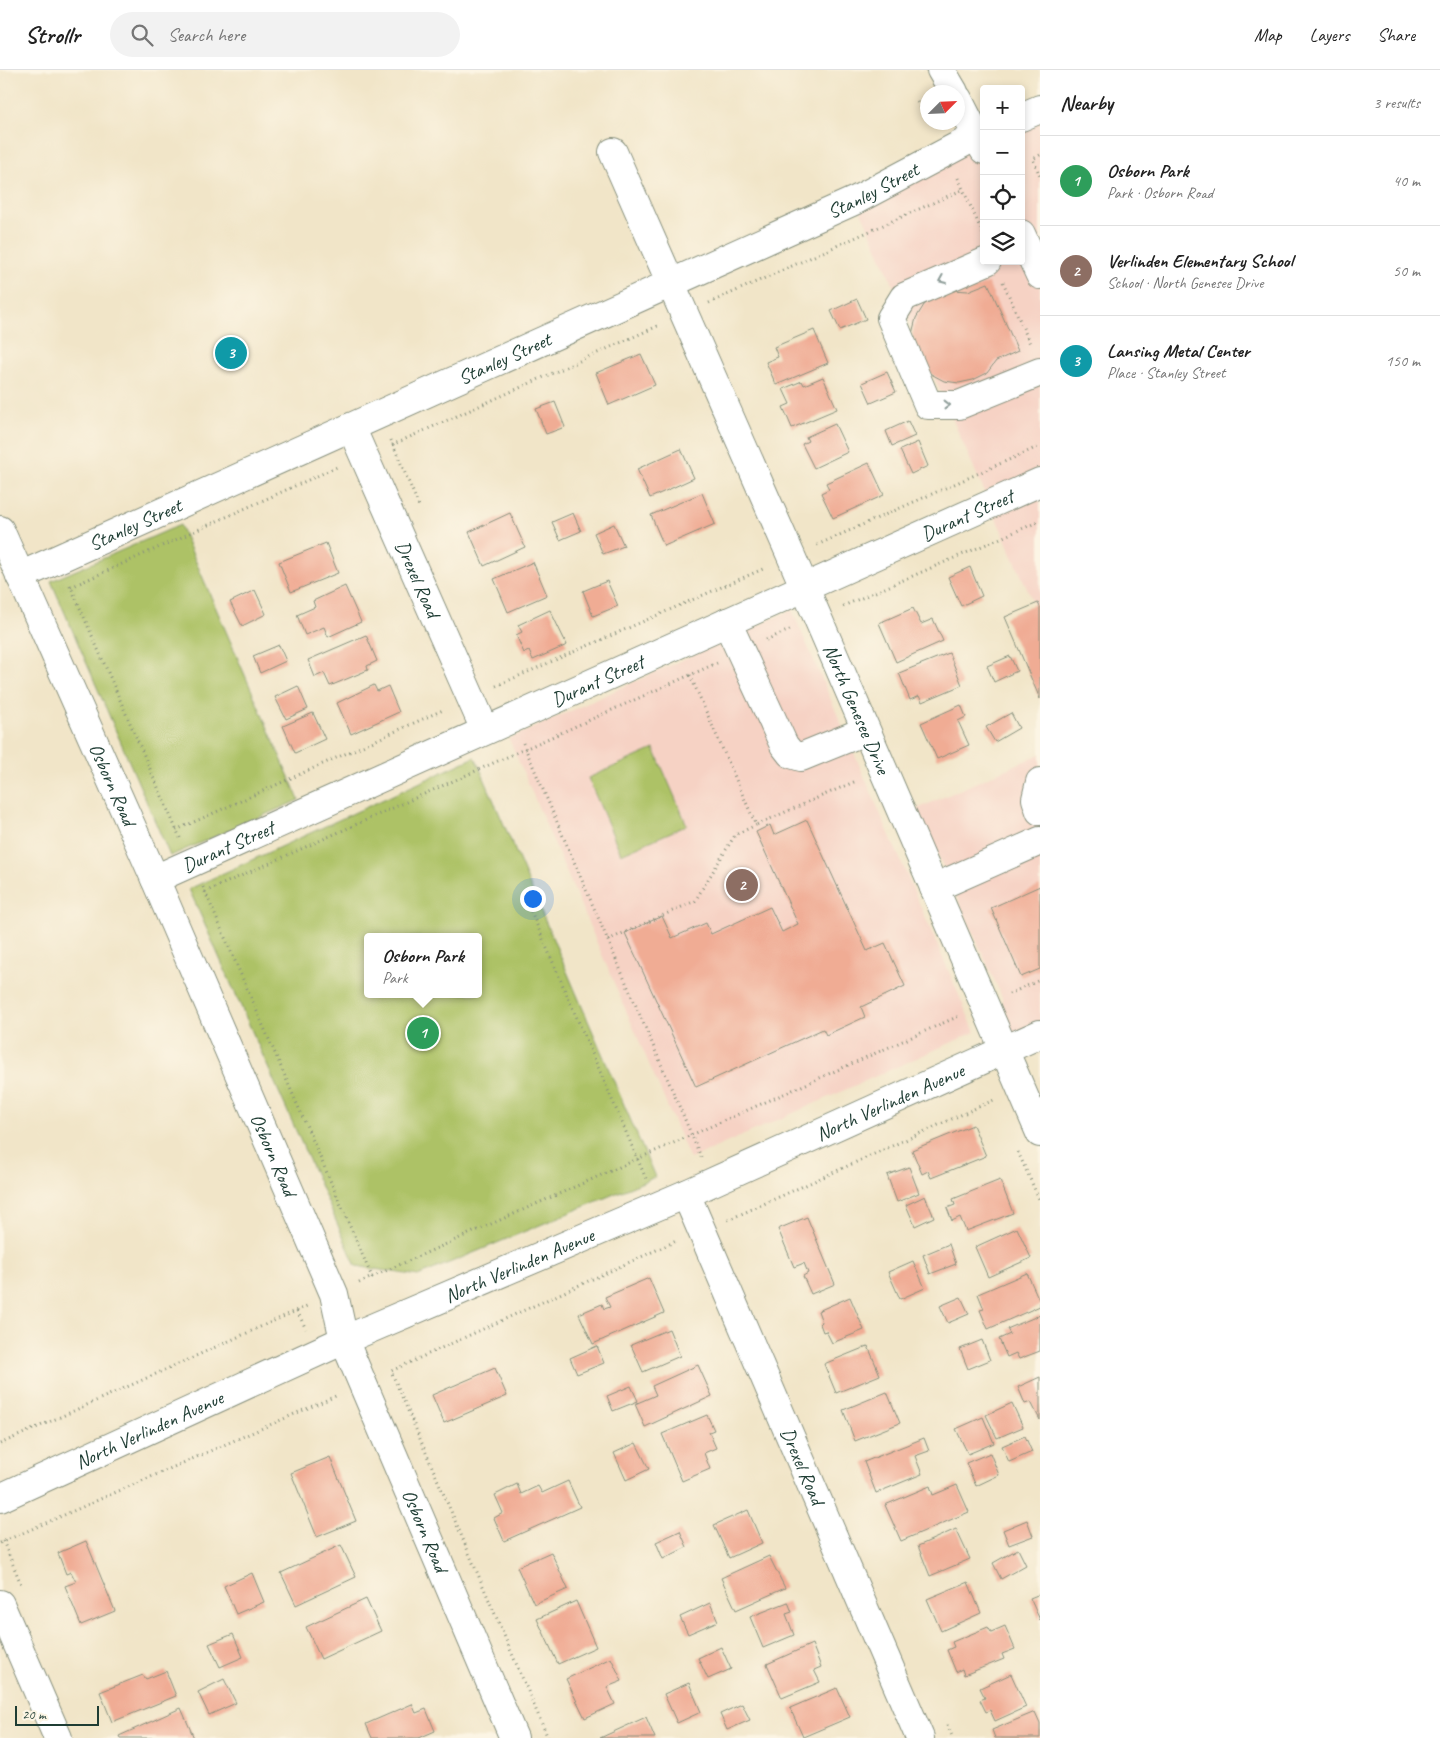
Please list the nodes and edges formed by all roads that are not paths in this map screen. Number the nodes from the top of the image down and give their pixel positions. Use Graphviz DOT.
graph roads {
  1 [pos="941,70"];
  2 [pos="950,85"];
  3 [pos="1040,109"];
  4 [pos="965,111"];
  5 [pos="1025,115"];
  6 [pos="980,136"];
  7 [pos="980,140"];
  8 [pos="613,152"];
  9 [pos="1025,245"];
  10 [pos="994,270"];
  11 [pos="1040,275"];
  12 [pos="672,284"];
  13 [pos="1036,361"];
  14 [pos="351,427"];
  15 [pos="1040,482"];
  16 [pos="0,530"];
  17 [pos="10,574"];
  18 [pos="804,587"];
  19 [pos="728,622"];
  20 [pos="484,730"];
  21 [pos="865,731"];
  22 [pos="1040,782"];
  23 [pos="1040,811"];
  24 [pos="1040,841"];
  25 [pos="155,879"];
  26 [pos="934,888"];
  27 [pos="1040,1034"];
  28 [pos="1004,1050"];
  29 [pos="1040,1133"];
  30 [pos="686,1194"];
  31 [pos="344,1340"];
  32 [pos="0,1498"];
  33 [pos="0,1604"];
  34 [pos="58,1738"];
  35 [pos="514,1738"];
  36 [pos="920,1738"];
  1 -- 2 [label="street"];
  3 -- 5 [label="street"];
  4 -- 6 [label="street"];
  7 -- 12 [label="street, Stanley Street"];
  8 -- 12 [label="street, North Genesee Drive"];
  9 -- 11 [label="street"];
  10 -- 13 [label="street, one-way"];
  12 -- 14 [label="street, Stanley Street"];
  12 -- 18 [label="street, North Genesee Drive"];
  14 -- 17 [label="street, Stanley Street"];
  14 -- 20 [label="street, Drexel Road"];
  15 -- 18 [label="street, Durant Street"];
  16 -- 17 [label="street, Osborn Road"];
  17 -- 25 [label="street, Osborn Road"];
  18 -- 19 [label="street, Durant Street"];
  18 -- 21 [label="street, North Genesee Drive"];
  19 -- 20 [label="street, Durant Street"];
  19 -- 21 [label="street"];
  20 -- 25 [label="street, Durant Street"];
  21 -- 26 [label="street, North Genesee Drive"];
  22 -- 23 [label="street"];
  24 -- 26 [label="street"];
  25 -- 31 [label="street, Osborn Road"];
  26 -- 28 [label="street, North Genesee Drive"];
  27 -- 28 [label="street, North Verlinden Avenue"];
  28 -- 29 [label="street, North Genesee Drive"];
  28 -- 30 [label="street, North Verlinden Avenue"];
  30 -- 31 [label="street, North Verlinden Avenue"];
  30 -- 36 [label="street, Drexel Road"];
  31 -- 32 [label="street, North Verlinden Avenue"];
  31 -- 35 [label="street, Osborn Road"];
  33 -- 34 [label="street"];
}
